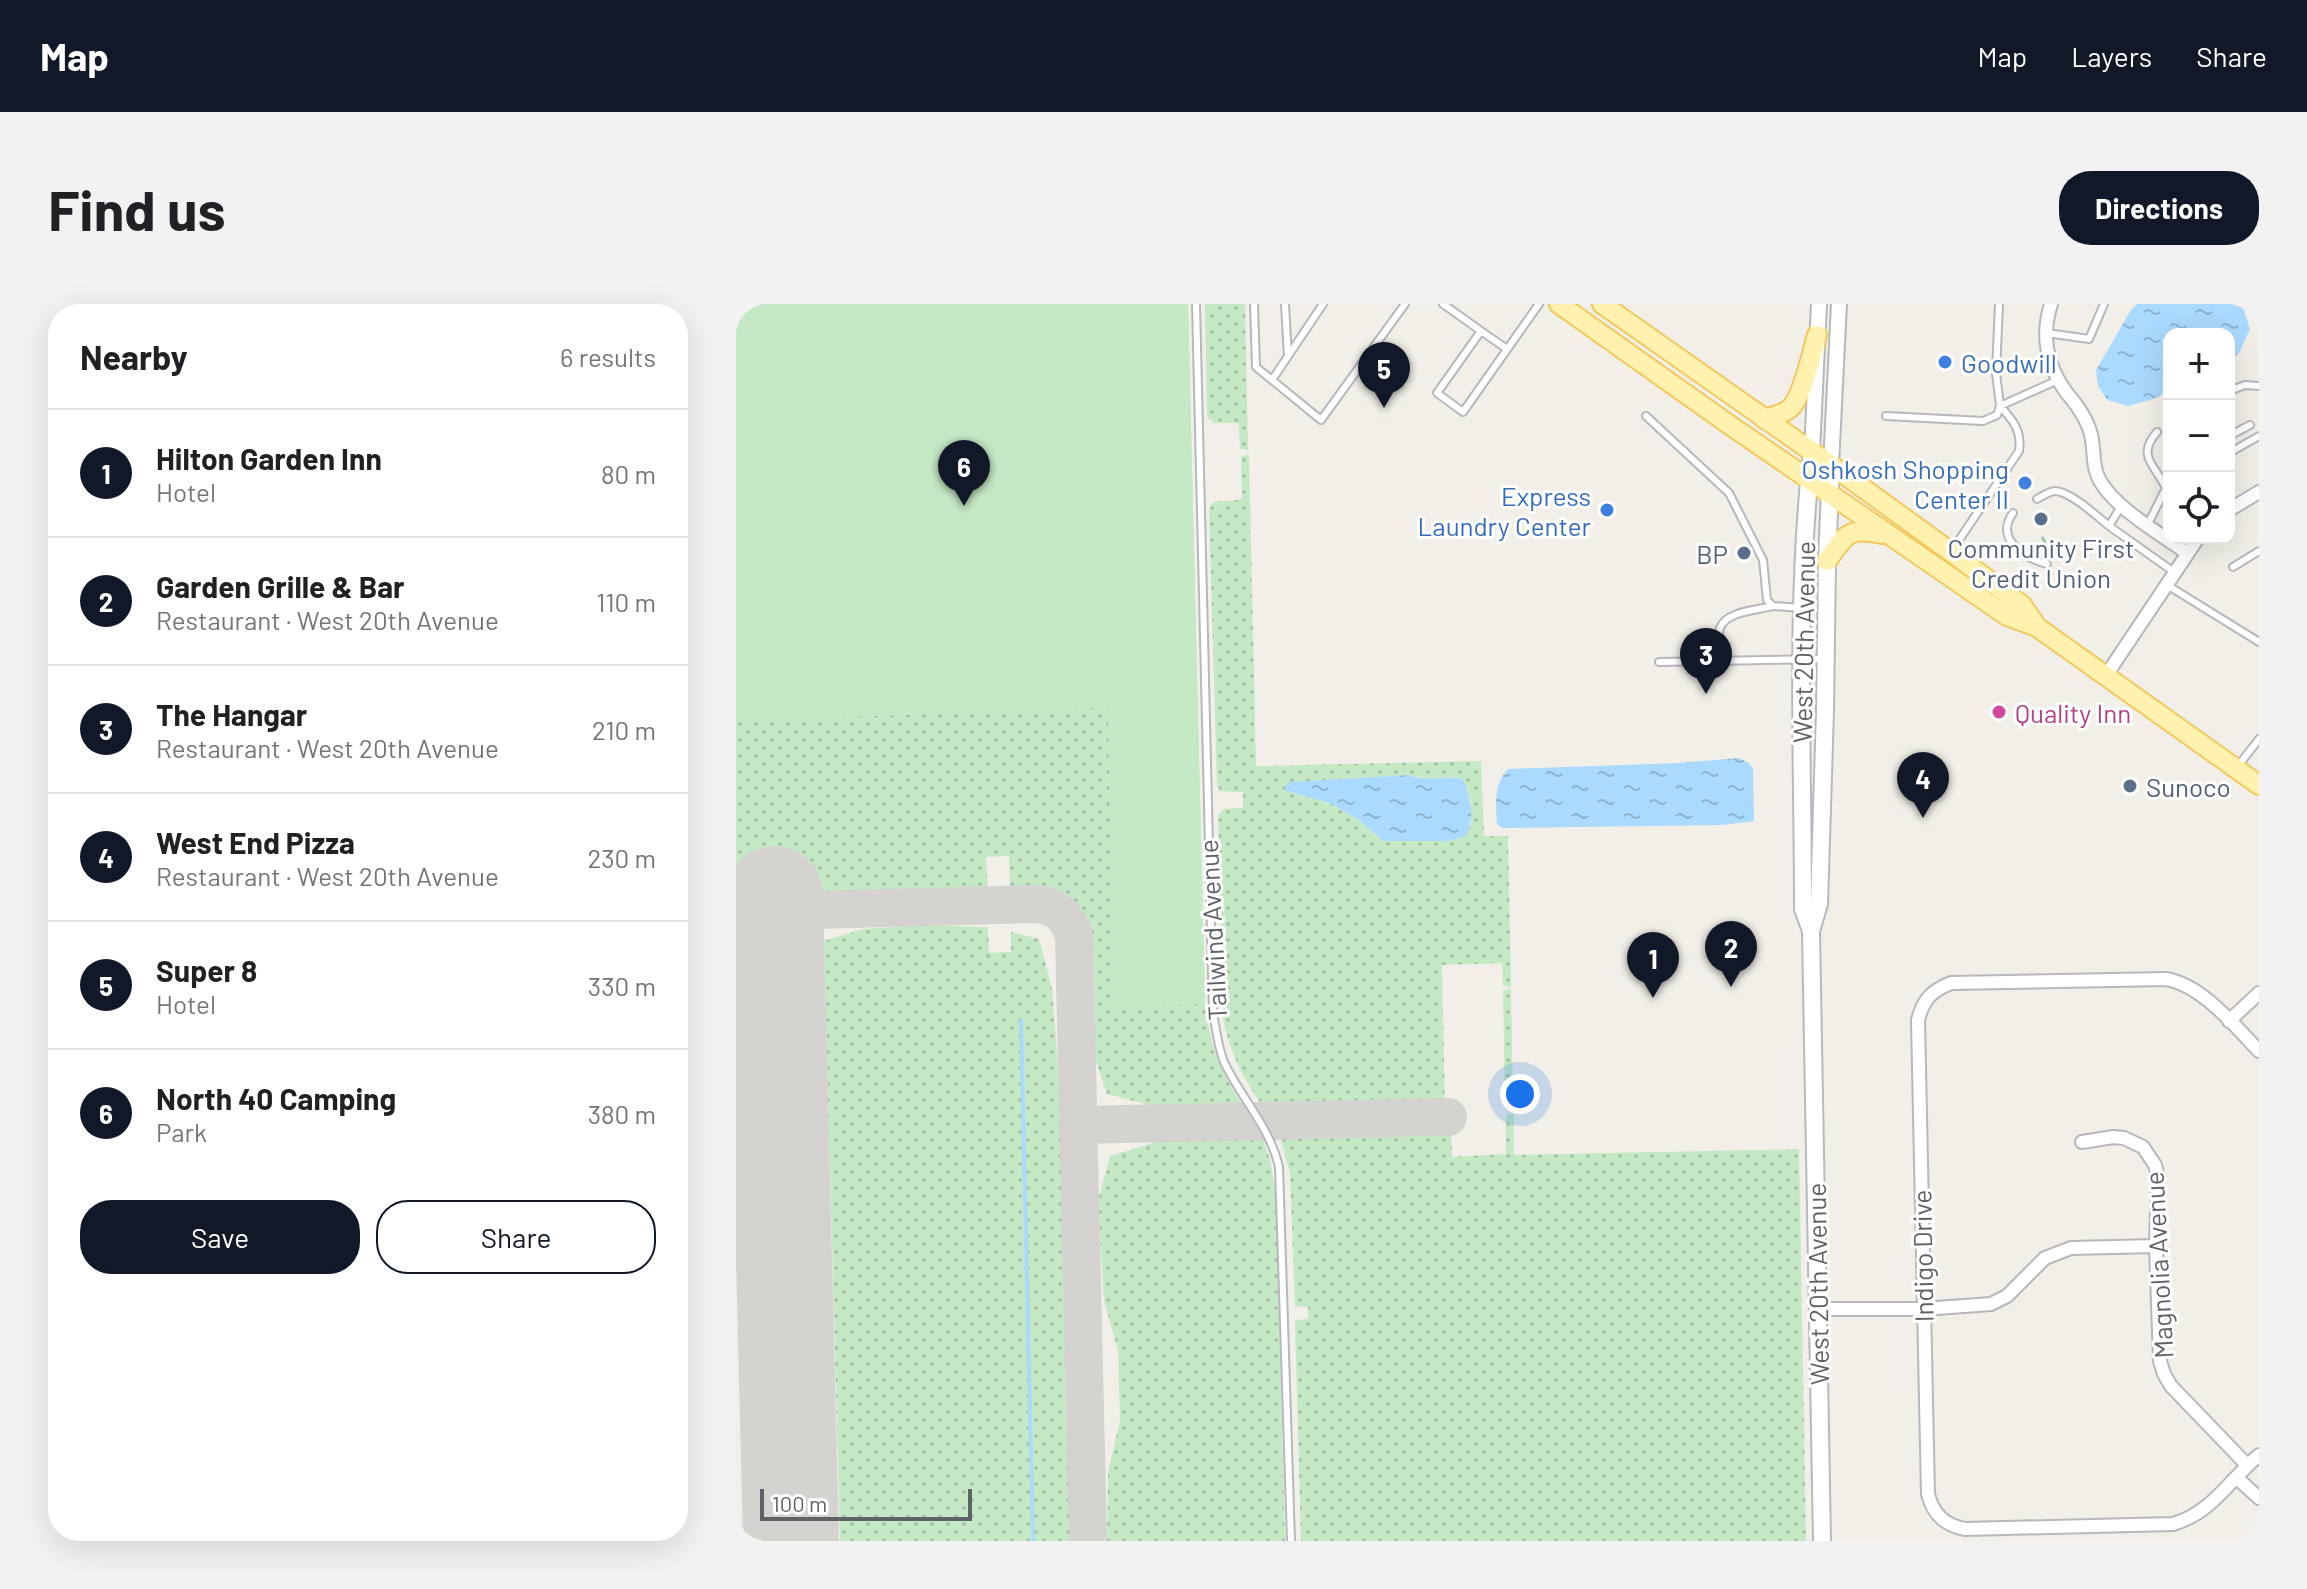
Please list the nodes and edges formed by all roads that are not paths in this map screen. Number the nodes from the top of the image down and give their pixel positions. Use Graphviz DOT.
graph roads {
  1 [pos="1196,304"];
  2 [pos="1254,304"];
  3 [pos="1285,304"];
  4 [pos="1323,304"];
  5 [pos="1405,304"];
  6 [pos="1443,304"];
  7 [pos="1539,304"];
  8 [pos="1559,304"];
  9 [pos="1819,304"];
  10 [pos="1839,304"];
  11 [pos="1999,304"];
  12 [pos="2051,304"];
  13 [pos="2104,304"];
  14 [pos="1608,306"];
  15 [pos="1481,331"];
  16 [pos="2045,333"];
  17 [pos="1817,335"];
  18 [pos="1507,349"];
  19 [pos="1288,357"];
  20 [pos="1272,380"];
  21 [pos="2058,380"];
  22 [pos="2257,387"];
  23 [pos="2235,390"];
  24 [pos="2000,406"];
  25 [pos="1646,416"];
  26 [pos="1886,416"];
  27 [pos="1764,419"];
  28 [pos="2250,425"];
  29 [pos="2242,429"];
  30 [pos="2157,432"];
  31 [pos="2235,433"];
  32 [pos="2259,436"];
  33 [pos="2249,442"];
  34 [pos="2235,450"];
  35 [pos="1812,452"];
  36 [pos="1831,465"];
  37 [pos="2163,478"];
  38 [pos="1809,480"];
  39 [pos="2259,492"];
  40 [pos="1829,494"];
  41 [pos="2163,496"];
  42 [pos="2037,499"];
  43 [pos="2122,505"];
  44 [pos="2235,506"];
  45 [pos="2013,513"];
  46 [pos="2148,524"];
  47 [pos="2109,526"];
  48 [pos="1889,536"];
  49 [pos="2194,544"];
  50 [pos="2259,551"];
  51 [pos="1951,552"];
  52 [pos="2187,553"];
  53 [pos="1827,561"];
  54 [pos="2047,564"];
  55 [pos="2233,567"];
  56 [pos="2174,572"];
  57 [pos="2166,584"];
  58 [pos="1773,606"];
  59 [pos="1803,608"];
  60 [pos="2037,627"];
  61 [pos="2259,642"];
  62 [pos="1802,659"];
  63 [pos="1825,659"];
  64 [pos="1719,661"];
  65 [pos="1659,662"];
  66 [pos="2105,677"];
  67 [pos="2259,739"];
  68 [pos="2235,768"];
  69 [pos="2259,785"];
  70 [pos="1811,931"];
  71 [pos="2259,993"];
  72 [pos="2229,1021"];
  73 [pos="2258,1047"];
  74 [pos="2082,1142"];
  75 [pos="2156,1246"];
  76 [pos="1817,1309"];
  77 [pos="1923,1309"];
  78 [pos="2259,1455"];
  79 [pos="2247,1465"];
  80 [pos="2237,1478"];
  81 [pos="2259,1498"];
  82 [pos="1291,1541"];
  83 [pos="1822,1541"];
  1 -- 82 [label="lane, Tailwind Avenue"];
  2 -- 20 [label="lane"];
  3 -- 19 [label="lane"];
  4 -- 19 [label="lane"];
  5 -- 20 [label="lane"];
  6 -- 15 [label="lane"];
  7 -- 18 [label="lane"];
  8 -- 38 [label="main road"];
  9 -- 17 [label="street, West 20th Avenue"];
  10 -- 36 [label="street, West 20th Avenue"];
  11 -- 24 [label="lane"];
  12 -- 16 [label="street"];
  13 -- 16 [label="lane"];
  14 -- 27 [label="main road"];
  15 -- 18 [label="lane"];
  15 -- 18 [label="lane"];
  16 -- 21 [label="street"];
  17 -- 27 [label="main road"];
  17 -- 35 [label="street, West 20th Avenue"];
  19 -- 20 [label="lane"];
  21 -- 24 [label="lane"];
  21 -- 43 [label="street"];
  22 -- 23 [label="lane"];
  24 -- 26 [label="lane"];
  24 -- 51 [label="lane"];
  25 -- 58 [label="lane"];
  27 -- 35 [label="main road"];
  28 -- 29 [label="lane"];
  29 -- 31 [label="lane"];
  29 -- 33 [label="lane"];
  30 -- 37 [label="lane"];
  32 -- 33 [label="lane"];
  33 -- 34 [label="lane"];
  35 -- 36 [label="main road"];
  35 -- 38 [label="main road, West 20th Avenue"];
  36 -- 40 [label="main road, West 20th Avenue"];
  36 -- 51 [label="main road"];
  38 -- 40 [label="main road"];
  38 -- 59 [label="main road, West 20th Avenue"];
  39 -- 44 [label="street"];
  40 -- 48 [label="main road"];
  40 -- 53 [label="main road, West 20th Avenue"];
  41 -- 46 [label="lane"];
  42 -- 47 [label="lane"];
  43 -- 46 [label="street"];
  43 -- 47 [label="lane"];
  45 -- 54 [label="lane"];
  46 -- 52 [label="street"];
  47 -- 56 [label="lane"];
  48 -- 53 [label="main road"];
  48 -- 60 [label="main road"];
  49 -- 52 [label="street"];
  50 -- 55 [label="lane"];
  51 -- 60 [label="main road"];
  52 -- 56 [label="street"];
  53 -- 63 [label="main road, West 20th Avenue"];
  56 -- 57 [label="street"];
  57 -- 61 [label="lane"];
  57 -- 66 [label="street"];
  58 -- 59 [label="lane"];
  58 -- 64 [label="lane"];
  59 -- 62 [label="main road, West 20th Avenue"];
  60 -- 66 [label="main road"];
  62 -- 63 [label="lane"];
  62 -- 64 [label="lane"];
  62 -- 70 [label="main road, West 20th Avenue"];
  63 -- 70 [label="main road, West 20th Avenue"];
  64 -- 65 [label="lane"];
  66 -- 68 [label="main road"];
  67 -- 68 [label="lane"];
  68 -- 69 [label="main road"];
  70 -- 76 [label="main road, West 20th Avenue"];
  71 -- 72 [label="street"];
  72 -- 73 [label="street, Indigo Drive"];
  72 -- 77 [label="street, Indigo Drive"];
  74 -- 75 [label="street, Magnolia Avenue"];
  75 -- 77 [label="street"];
  75 -- 79 [label="street, Magnolia Avenue"];
  76 -- 77 [label="street"];
  76 -- 83 [label="main road, West 20th Avenue"];
  77 -- 80 [label="street, Indigo Drive"];
  78 -- 79 [label="street, Indigo Drive"];
  79 -- 80 [label="street, Indigo Drive"];
  80 -- 81 [label="street"];
}
